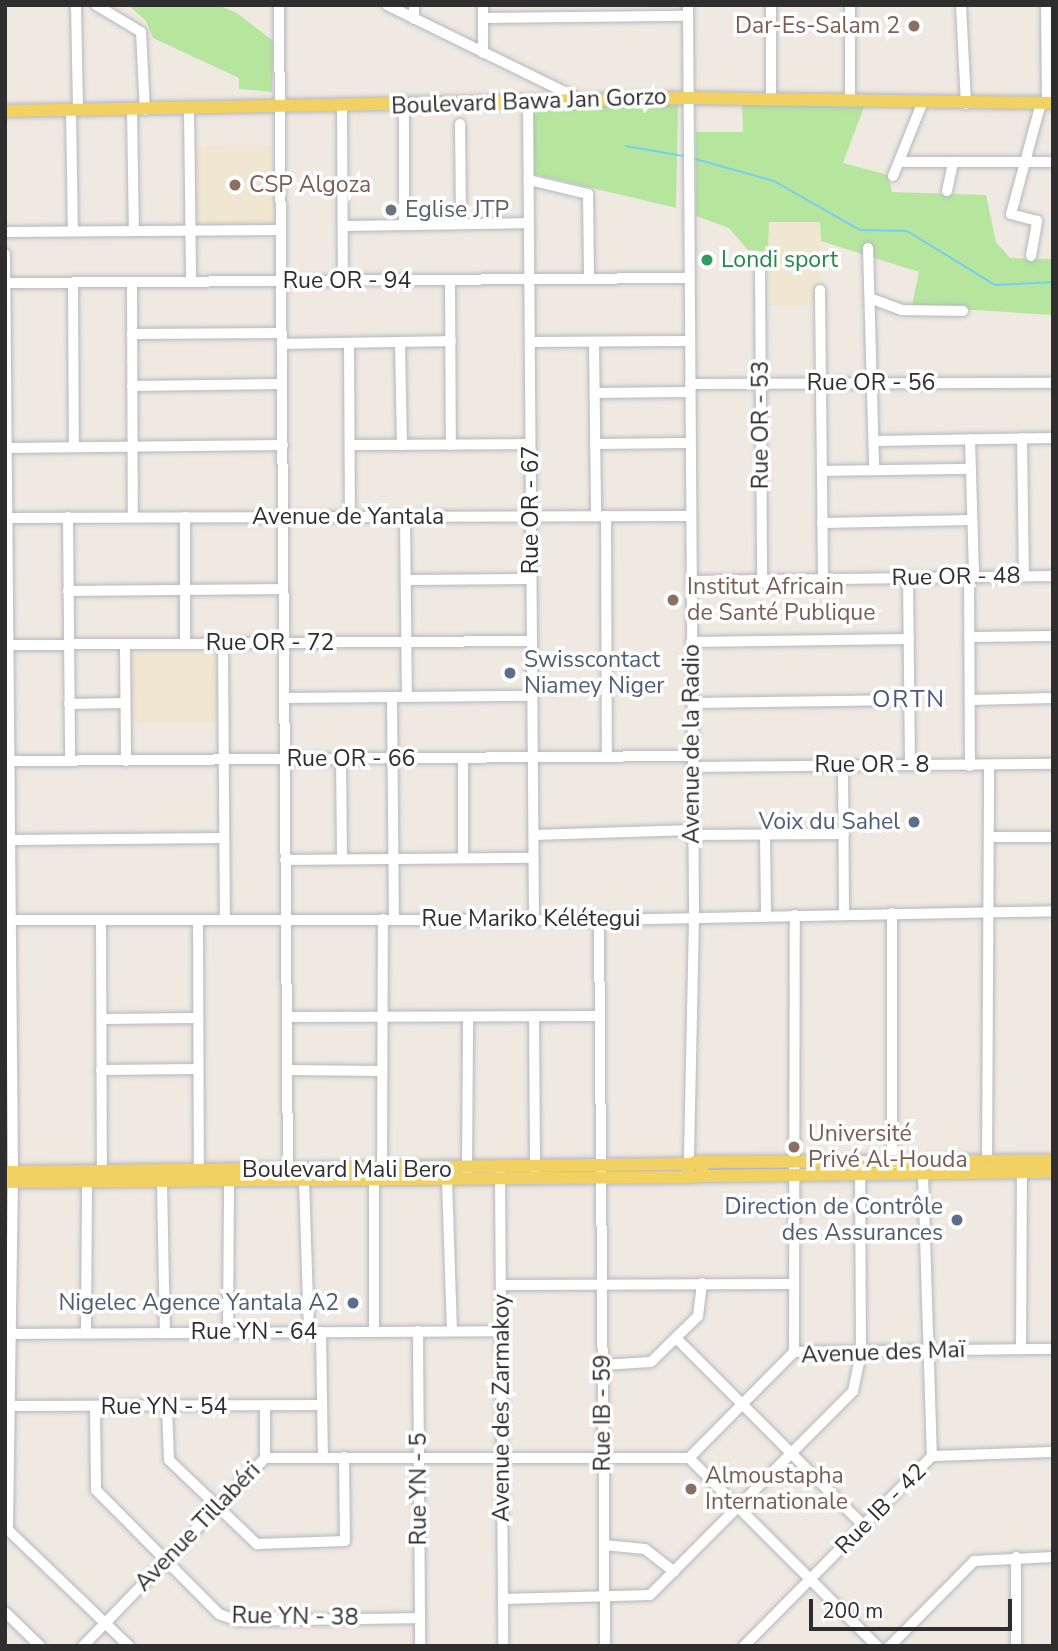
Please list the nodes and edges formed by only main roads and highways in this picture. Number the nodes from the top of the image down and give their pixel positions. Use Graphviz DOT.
graph roads {
  1 [pos="1047,103"];
  2 [pos="5,111"];
  3 [pos="1053,1161"];
  4 [pos="987,1163"];
  5 [pos="796,1164"];
  6 [pos="892,1164"];
  7 [pos="1053,1172"];
  8 [pos="467,1175"];
  9 [pos="102,1176"];
  10 [pos="199,1176"];
  11 [pos="288,1176"];
  12 [pos="9,1177"];
  13 [pos="379,1177"];
  1 -- 2 [label="main road, Boulevard Bawa Jan Gorzo"];
  3 -- 4 [label="main road, Boulevard Mali Bero"];
  4 -- 6 [label="main road, Boulevard Mali Bero"];
  4 -- 6 [label="main road, Boulevard Mali Bero"];
  4 -- 7 [label="main road, Boulevard Mali Bero"];
  5 -- 6 [label="main road, Boulevard Mali Bero"];
  5 -- 6 [label="main road, Boulevard Mali Bero"];
  5 -- 8 [label="main road, Boulevard Mali Bero"];
  8 -- 13 [label="main road, Boulevard Mali Bero"];
  8 -- 13 [label="main road, Boulevard Mali Bero"];
  9 -- 10 [label="main road, Boulevard Mali Bero"];
  9 -- 10 [label="main road, Boulevard Mali Bero"];
  9 -- 12 [label="main road, Boulevard Mali Bero"];
  9 -- 12 [label="main road, Boulevard Mali Bero"];
  10 -- 11 [label="main road, Boulevard Mali Bero"];
  10 -- 11 [label="main road, Boulevard Mali Bero"];
  11 -- 13 [label="main road, Boulevard Mali Bero"];
  11 -- 13 [label="main road, Boulevard Mali Bero"];
}
